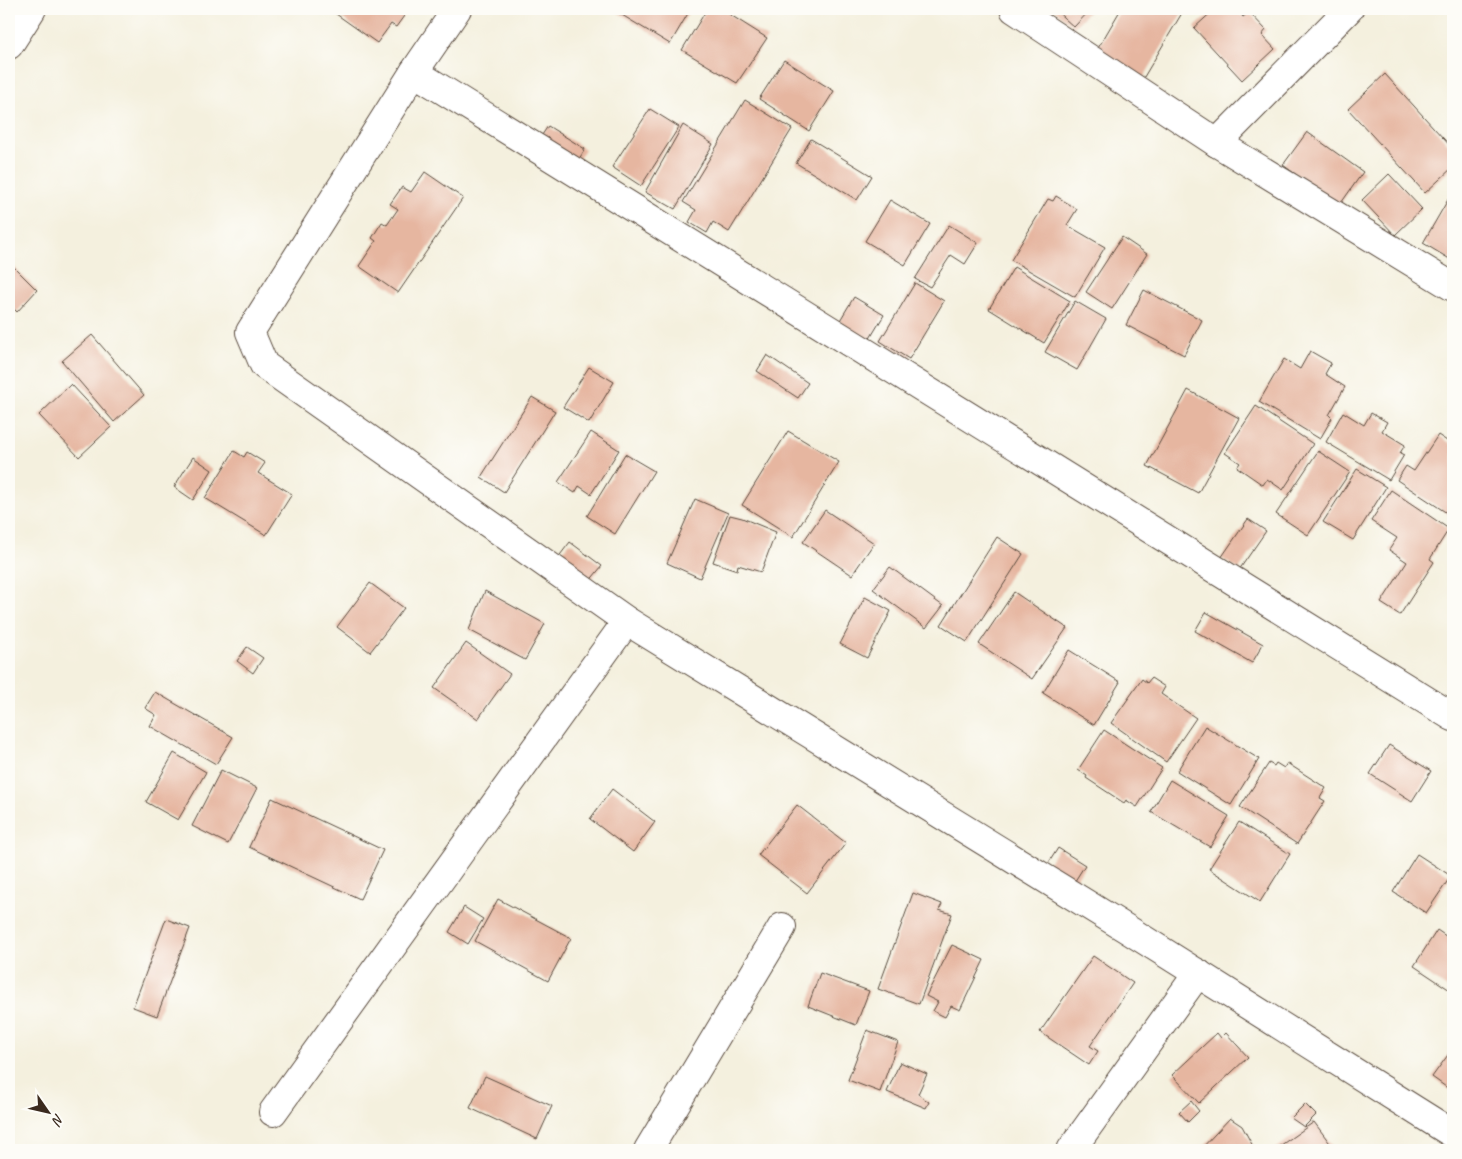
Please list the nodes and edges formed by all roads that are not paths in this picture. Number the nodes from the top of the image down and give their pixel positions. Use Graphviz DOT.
graph roads {
  1 [pos="32,9"];
  2 [pos="457,9"];
  3 [pos="1014,9"];
  4 [pos="1349,9"];
  5 [pos="9,46"];
  6 [pos="414,72"];
  7 [pos="1217,143"];
  8 [pos="1453,287"];
  9 [pos="627,621"];
  10 [pos="1453,717"];
  11 [pos="782,927"];
  12 [pos="1198,973"];
  13 [pos="273,1112"];
  14 [pos="1453,1134"];
  15 [pos="648,1150"];
  16 [pos="1071,1150"];
  1 -- 5 [label="street"];
  2 -- 6 [label="street"];
  3 -- 7 [label="street"];
  4 -- 7 [label="street"];
  6 -- 9 [label="street"];
  6 -- 10 [label="street"];
  7 -- 8 [label="street"];
  9 -- 12 [label="street"];
  9 -- 13 [label="street"];
  11 -- 15 [label="street"];
  12 -- 14 [label="street"];
  12 -- 16 [label="street"];
}
